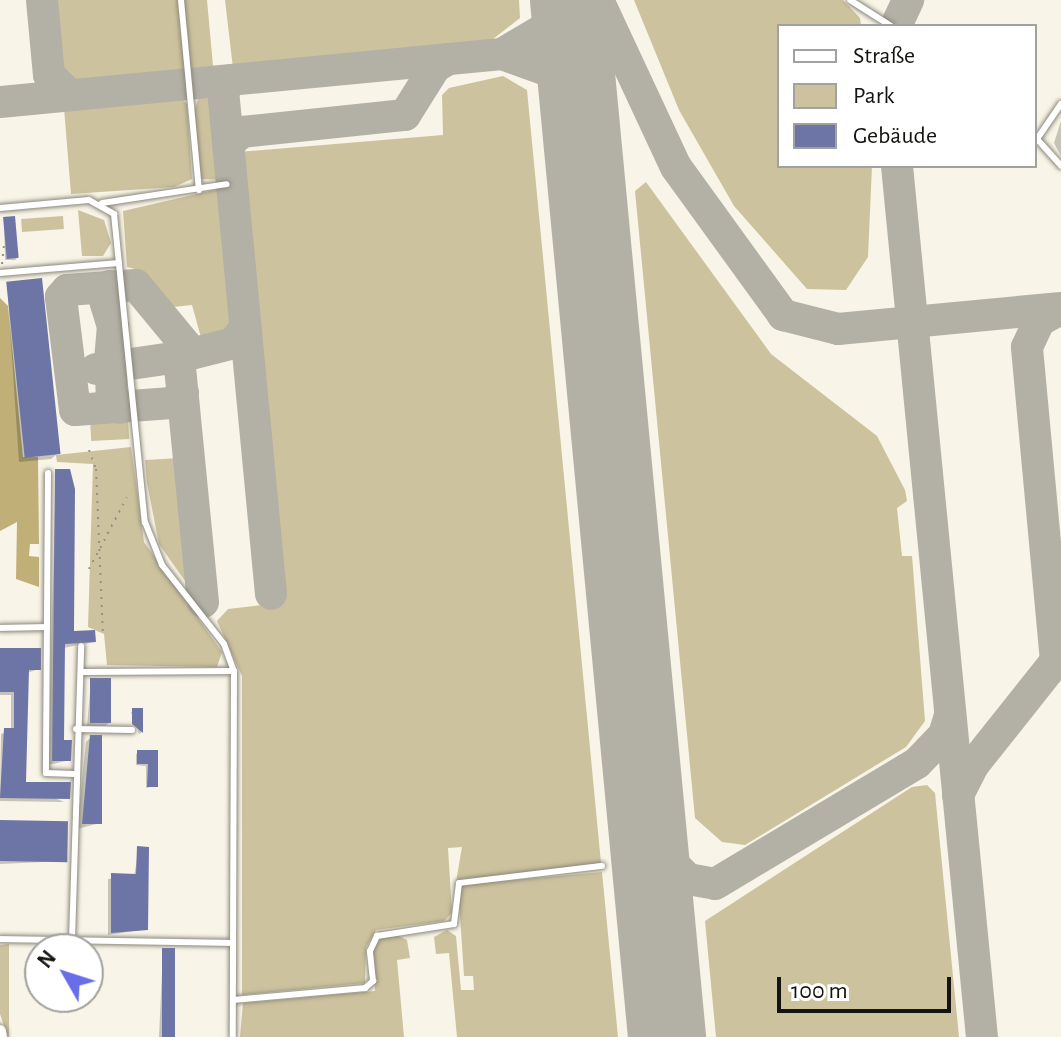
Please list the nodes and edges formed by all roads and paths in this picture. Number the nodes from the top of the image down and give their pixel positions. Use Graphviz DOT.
graph roads {
  1 [pos="181,0"];
  2 [pos="850,0"];
  3 [pos="888,24"];
  4 [pos="1061,104"];
  5 [pos="1061,166"];
  6 [pos="227,184"];
  7 [pos="199,190"];
  8 [pos="102,203"];
  9 [pos="0,208"];
  10 [pos="4,246"];
  11 [pos="119,263"];
  12 [pos="2,273"];
  13 [pos="89,450"];
  14 [pos="48,473"];
  15 [pos="127,497"];
  16 [pos="94,559"];
  17 [pos="89,569"];
  18 [pos="45,627"];
  19 [pos="0,628"];
  20 [pos="103,634"];
  21 [pos="81,646"];
  22 [pos="234,671"];
  23 [pos="84,672"];
  24 [pos="76,729"];
  25 [pos="132,730"];
  26 [pos="74,774"];
  27 [pos="602,866"];
  28 [pos="72,933"];
  29 [pos="0,939"];
  30 [pos="24,939"];
  31 [pos="104,940"];
  32 [pos="233,943"];
  33 [pos="233,1000"];
  34 [pos="233,1037"];
  1 -- 7 [label="lane"];
  2 -- 3 [label="lane"];
  4 -- 5 [label="lane"];
  6 -- 7 [label="lane"];
  7 -- 8 [label="lane"];
  8 -- 9 [label="lane"];
  8 -- 11 [label="lane"];
  10 -- 12 [label="path"];
  11 -- 12 [label="lane"];
  11 -- 22 [label="lane"];
  13 -- 16 [label="path"];
  14 -- 18 [label="lane"];
  15 -- 16 [label="path"];
  16 -- 17 [label="path"];
  16 -- 20 [label="path"];
  18 -- 19 [label="lane"];
  18 -- 26 [label="lane"];
  21 -- 23 [label="lane"];
  22 -- 23 [label="lane"];
  22 -- 32 [label="lane"];
  23 -- 24 [label="lane"];
  24 -- 25 [label="lane"];
  24 -- 26 [label="lane"];
  26 -- 28 [label="lane"];
  27 -- 33 [label="lane"];
  29 -- 30 [label="lane"];
  31 -- 32 [label="lane"];
  32 -- 33 [label="lane"];
  33 -- 34 [label="lane"];
}
